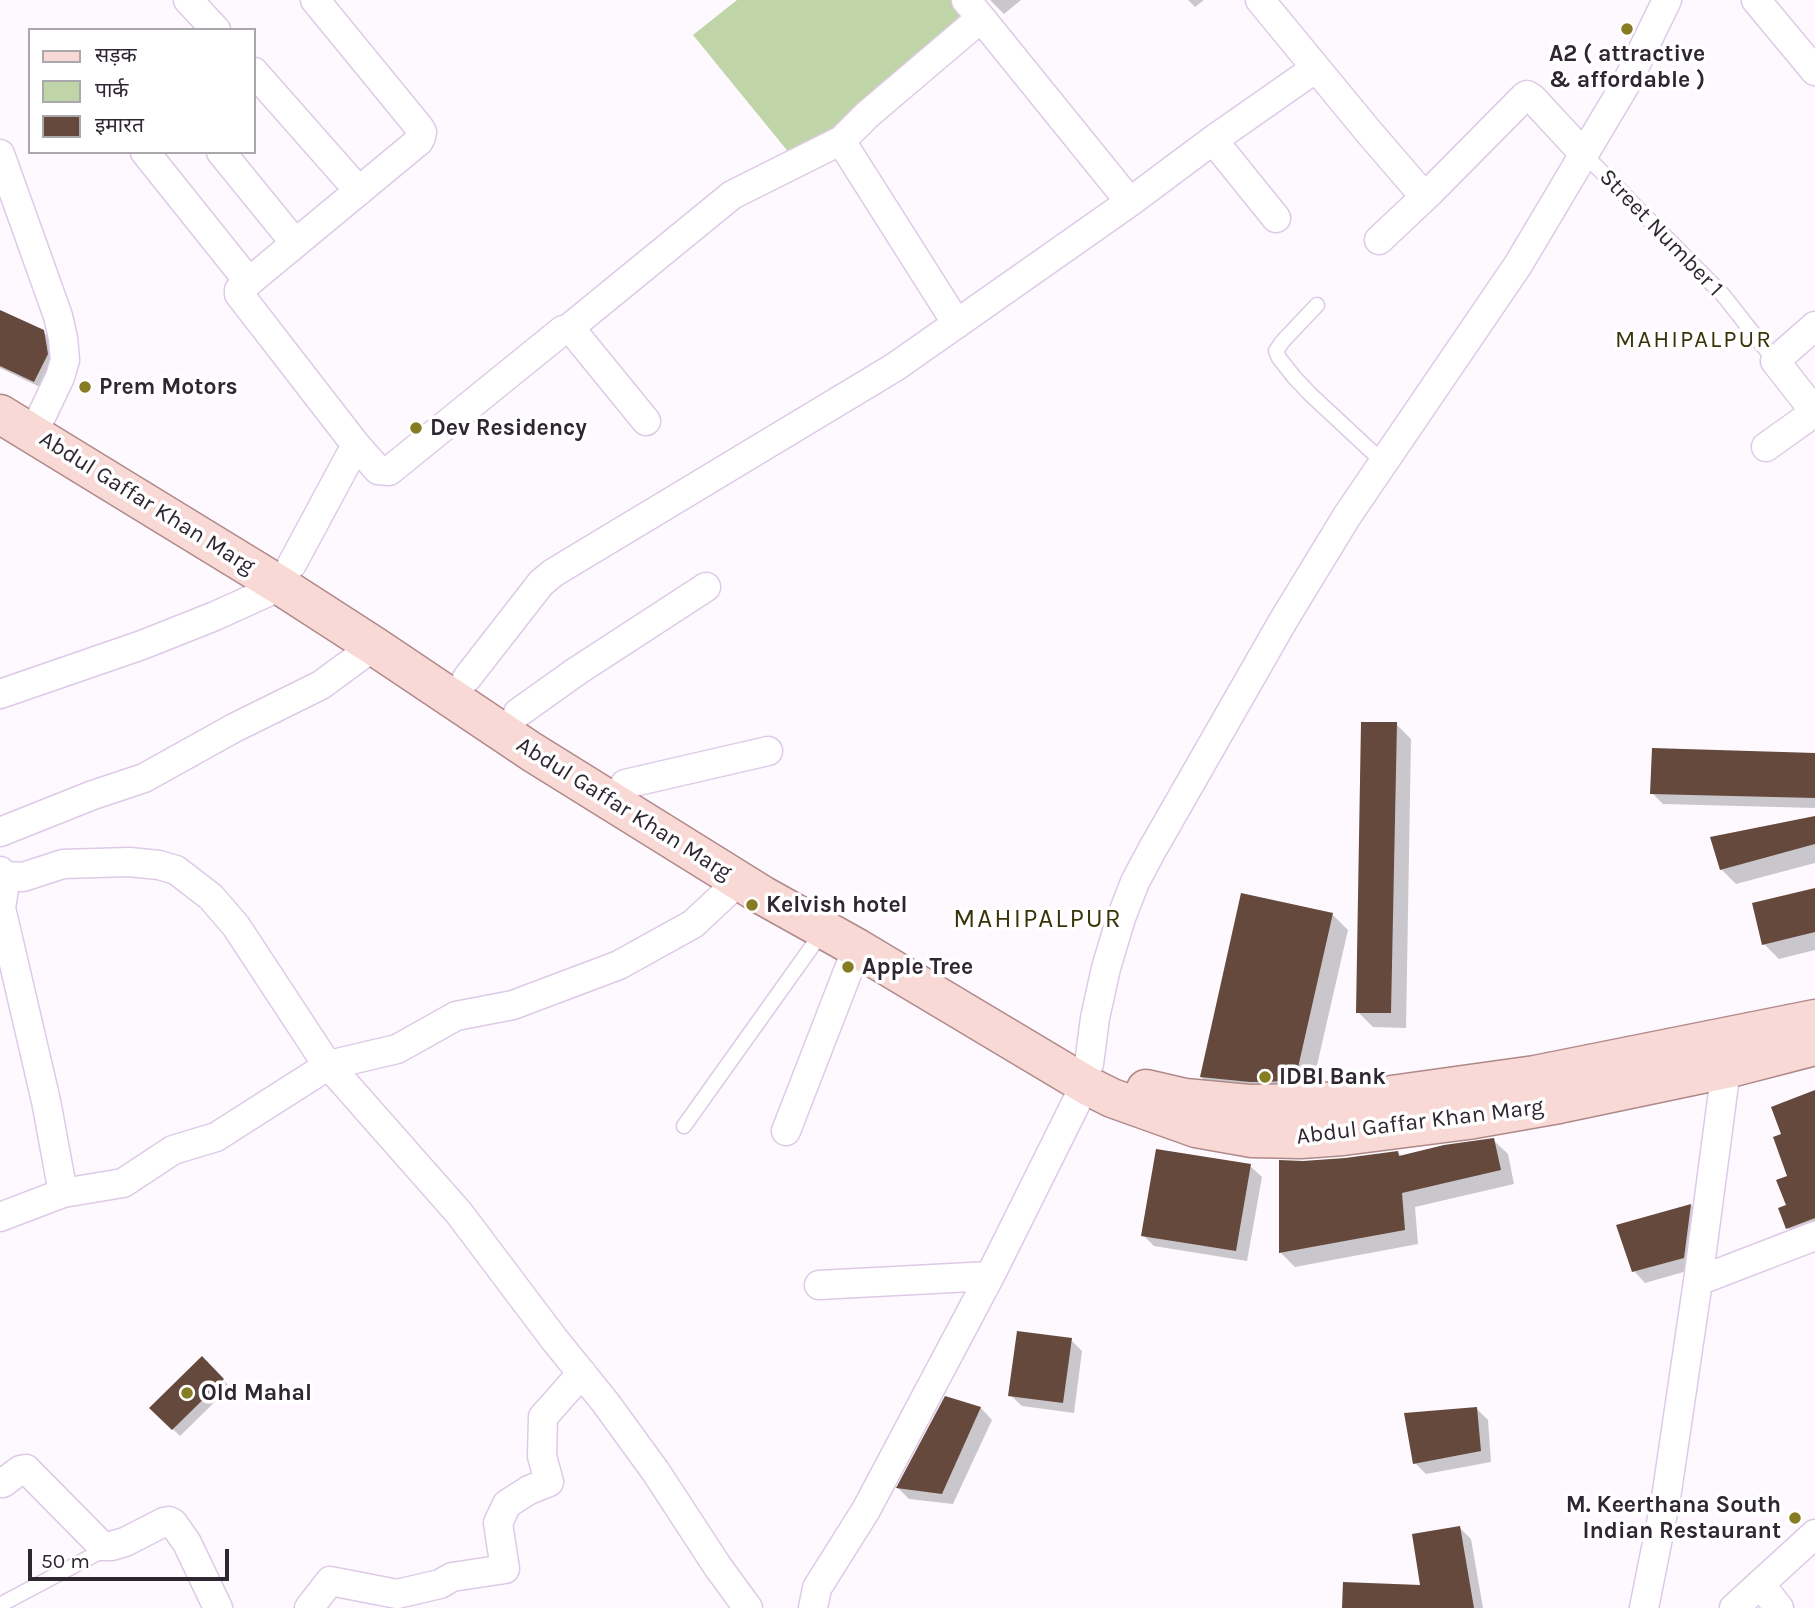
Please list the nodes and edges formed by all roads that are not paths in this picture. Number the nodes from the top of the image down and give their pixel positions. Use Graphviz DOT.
graph roads {
  1 [pos="315,0"];
  2 [pos="1261,0"];
  3 [pos="1667,0"];
  4 [pos="1756,0"];
  5 [pos="973,9"];
  6 [pos="1316,68"];
  7 [pos="1815,71"];
  8 [pos="256,74"];
  9 [pos="842,140"];
  10 [pos="1213,140"];
  11 [pos="1584,153"];
  12 [pos="0,154"];
  13 [pos="147,154"];
  14 [pos="223,154"];
  15 [pos="359,191"];
  16 [pos="1424,196"];
  17 [pos="1130,202"];
  18 [pos="1276,218"];
  19 [pos="1379,240"];
  20 [pos="295,243"];
  21 [pos="249,282"];
  22 [pos="1317,305"];
  23 [pos="957,324"];
  24 [pos="1815,326"];
  25 [pos="568,329"];
  26 [pos="1775,361"];
  27 [pos="0,392"];
  28 [pos="1815,412"];
  29 [pos="0,414"];
  30 [pos="42,415"];
  31 [pos="646,421"];
  32 [pos="356,445"];
  33 [pos="1766,447"];
  34 [pos="1383,462"];
  35 [pos="287,575"];
  36 [pos="706,587"];
  37 [pos="374,646"];
  38 [pos="467,678"];
  39 [pos="0,694"];
  40 [pos="518,713"];
  41 [pos="768,751"];
  42 [pos="625,784"];
  43 [pos="0,832"];
  44 [pos="3,873"];
  45 [pos="739,881"];
  46 [pos="841,939"];
  47 [pos="12,1004"];
  48 [pos="1815,1018"];
  49 [pos="1815,1046"];
  50 [pos="329,1065"];
  51 [pos="1726,1069"];
  52 [pos="1087,1074"];
  53 [pos="684,1126"];
  54 [pos="786,1131"];
  55 [pos="62,1193"];
  56 [pos="0,1217"];
  57 [pos="1815,1236"];
  58 [pos="990,1276"];
  59 [pos="1698,1281"];
  60 [pos="819,1285"];
  61 [pos="582,1373"];
  62 [pos="0,1481"];
  63 [pos="1815,1534"];
  64 [pos="111,1546"];
  65 [pos="1760,1584"];
  66 [pos="0,1605"];
  67 [pos="219,1608"];
  68 [pos="309,1608"];
  69 [pos="748,1608"];
  70 [pos="813,1608"];
  71 [pos="1644,1608"];
  72 [pos="1734,1608"];
  73 [pos="1779,1608"];
  1 -- 15 [label="street"];
  2 -- 6 [label="street"];
  3 -- 11 [label="street"];
  4 -- 7 [label="street"];
  5 -- 9 [label="street"];
  5 -- 17 [label="street"];
  6 -- 10 [label="street"];
  6 -- 16 [label="street"];
  8 -- 15 [label="street"];
  9 -- 23 [label="street"];
  9 -- 25 [label="street"];
  10 -- 17 [label="street"];
  10 -- 18 [label="street"];
  11 -- 16 [label="street"];
  11 -- 26 [label="lane, Street Number 1"];
  11 -- 34 [label="street"];
  12 -- 30 [label="street"];
  13 -- 21 [label="street"];
  14 -- 20 [label="street"];
  15 -- 20 [label="street"];
  16 -- 19 [label="street"];
  17 -- 23 [label="street"];
  20 -- 21 [label="street"];
  21 -- 32 [label="street"];
  22 -- 34 [label="lane"];
  23 -- 38 [label="street"];
  24 -- 26 [label="street"];
  25 -- 31 [label="street"];
  25 -- 32 [label="street"];
  26 -- 28 [label="street, Street Number 1"];
  27 -- 30 [label="main road, Abdul Gaffar Khan Marg"];
  28 -- 33 [label="street"];
  29 -- 35 [label="main road, Abdul Gaffar Khan Marg"];
  30 -- 35 [label="main road, Abdul Gaffar Khan Marg"];
  32 -- 35 [label="street"];
  34 -- 52 [label="street"];
  35 -- 37 [label="main road, Abdul Gaffar Khan Marg"];
  35 -- 38 [label="main road, Abdul Gaffar Khan Marg"];
  35 -- 39 [label="street"];
  36 -- 40 [label="street"];
  37 -- 43 [label="street"];
  37 -- 45 [label="main road, Abdul Gaffar Khan Marg"];
  38 -- 40 [label="main road, Abdul Gaffar Khan Marg"];
  40 -- 42 [label="main road, Abdul Gaffar Khan Marg"];
  41 -- 42 [label="street"];
  42 -- 52 [label="main road, Abdul Gaffar Khan Marg"];
  44 -- 47 [label="street"];
  44 -- 50 [label="street"];
  45 -- 46 [label="main road, Abdul Gaffar Khan Marg"];
  45 -- 50 [label="street"];
  46 -- 52 [label="main road, Abdul Gaffar Khan Marg"];
  46 -- 53 [label="lane"];
  46 -- 54 [label="street"];
  47 -- 55 [label="street"];
  48 -- 52 [label="main road, Abdul Gaffar Khan Marg"];
  49 -- 51 [label="main road, Abdul Gaffar Khan Marg"];
  50 -- 55 [label="street"];
  50 -- 61 [label="street"];
  51 -- 52 [label="main road, Abdul Gaffar Khan Marg"];
  51 -- 59 [label="street"];
  52 -- 58 [label="street"];
  55 -- 56 [label="street"];
  57 -- 59 [label="street"];
  58 -- 60 [label="street"];
  58 -- 70 [label="street"];
  59 -- 71 [label="street"];
  61 -- 68 [label="street"];
  61 -- 69 [label="street"];
  62 -- 64 [label="street"];
  63 -- 65 [label="street"];
  64 -- 66 [label="lane"];
  64 -- 67 [label="street"];
  65 -- 72 [label="street"];
  65 -- 73 [label="street"];
}
